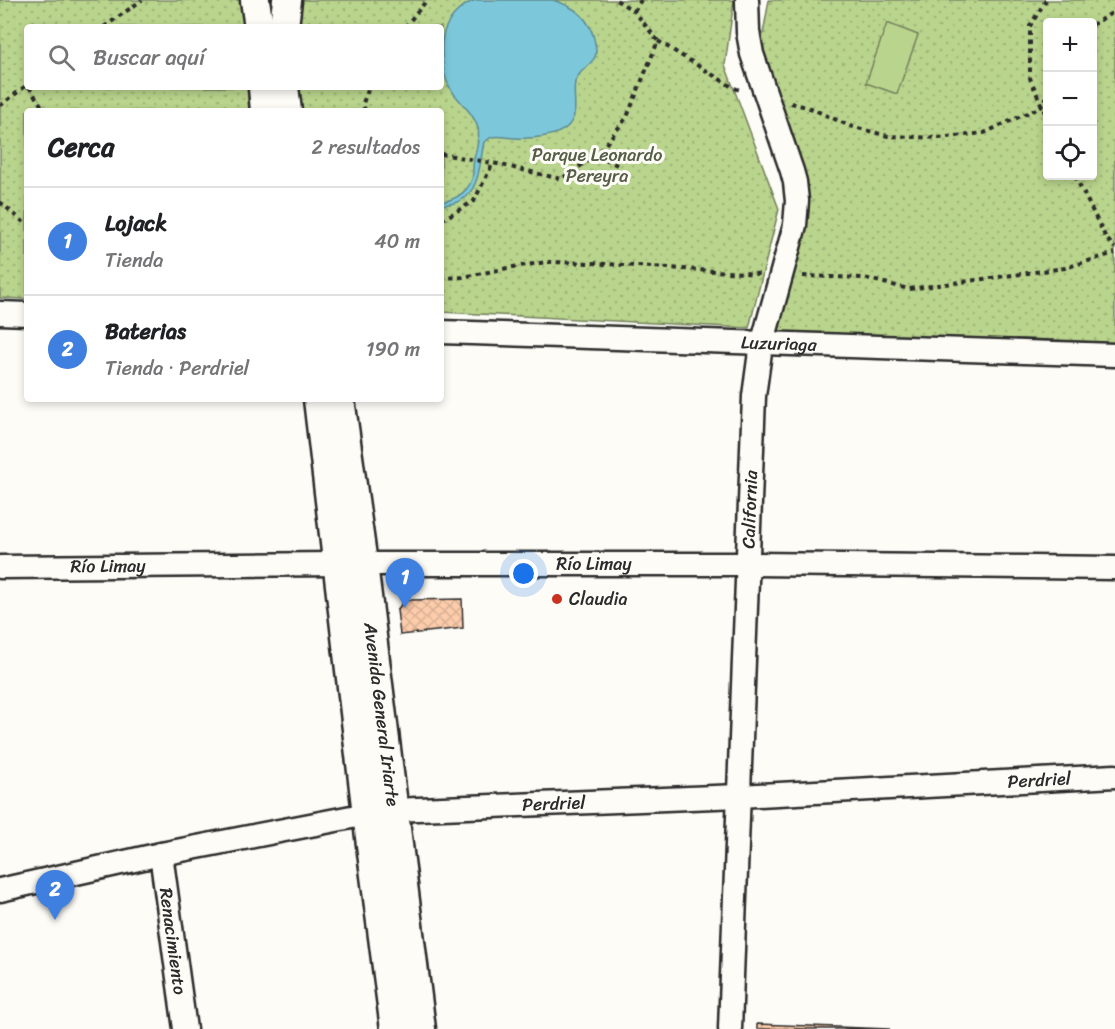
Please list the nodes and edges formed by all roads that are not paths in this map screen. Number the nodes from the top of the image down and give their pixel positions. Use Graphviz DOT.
graph roads {
  1 [pos="255,0"];
  2 [pos="274,0"];
  3 [pos="287,0"];
  4 [pos="747,0"];
  5 [pos="259,24"];
  6 [pos="277,24"];
  7 [pos="284,24"];
  8 [pos="263,90"];
  9 [pos="284,90"];
  10 [pos="265,108"];
  11 [pos="287,108"];
  12 [pos="0,313"];
  13 [pos="24,314"];
  14 [pos="444,332"];
  15 [pos="762,343"];
  16 [pos="1115,355"];
  17 [pos="319,402"];
  18 [pos="340,402"];
  19 [pos="351,564"];
  20 [pos="747,564"];
  21 [pos="0,567"];
  22 [pos="1115,568"];
  23 [pos="1115,776"];
  24 [pos="738,796"];
  25 [pos="380,812"];
  26 [pos="161,854"];
  27 [pos="0,890"];
  28 [pos="184,1029"];
  29 [pos="395,1029"];
  30 [pos="421,1029"];
  31 [pos="730,1029"];
  1 -- 5 [label="main road"];
  2 -- 6 [label="main road"];
  3 -- 7 [label="main road"];
  4 -- 15 [label="street, California"];
  8 -- 10 [label="main road"];
  9 -- 11 [label="main road"];
  12 -- 13 [label="street"];
  14 -- 15 [label="street, Luzuriaga"];
  15 -- 16 [label="street, Luzuriaga"];
  15 -- 20 [label="street, California"];
  17 -- 19 [label="main road, Avenida General Iriarte"];
  18 -- 19 [label="main road, Avenida General Iriarte"];
  19 -- 20 [label="street, Río Limay"];
  19 -- 21 [label="street, Río Limay"];
  19 -- 25 [label="main road, Avenida General Iriarte"];
  20 -- 22 [label="street, Río Limay"];
  20 -- 24 [label="street, California"];
  23 -- 24 [label="street, Perdriel"];
  24 -- 25 [label="street, Perdriel"];
  24 -- 31 [label="street, California"];
  25 -- 26 [label="street, Perdriel"];
  25 -- 29 [label="main road, Avenida General Iriarte"];
  25 -- 30 [label="main road, Avenida General Iriarte"];
  26 -- 27 [label="street, Perdriel"];
  26 -- 28 [label="street, Renacimiento"];
}
